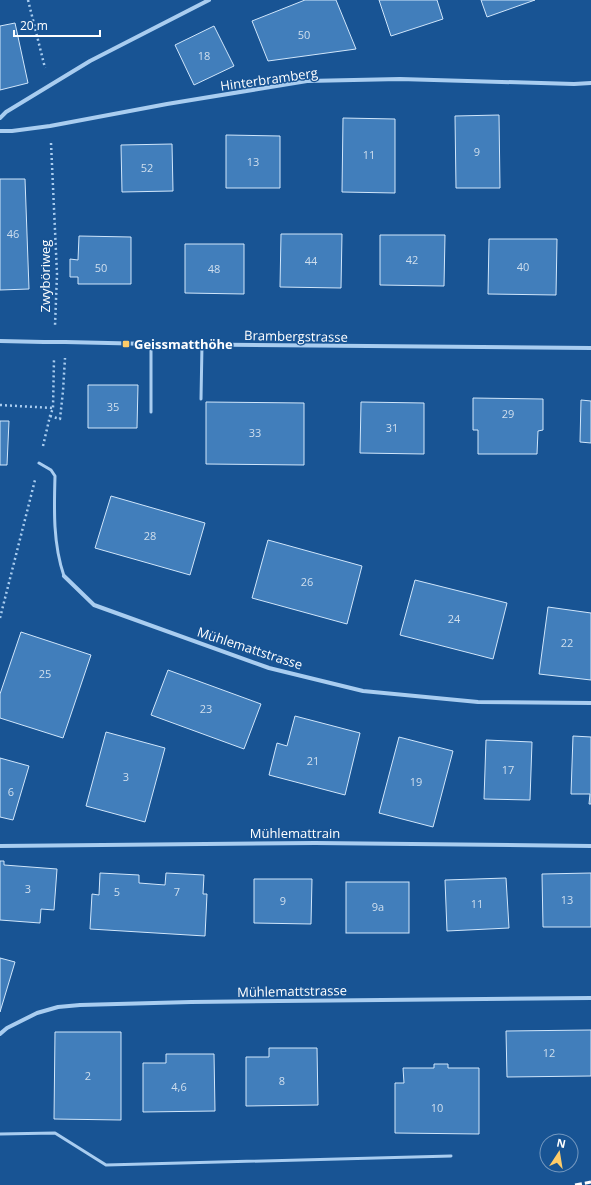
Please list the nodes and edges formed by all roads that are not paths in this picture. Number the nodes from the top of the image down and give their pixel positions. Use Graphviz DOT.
graph roads {
  1 [pos="209,0"];
  2 [pos="591,83"];
  3 [pos="0,118"];
  4 [pos="0,131"];
  5 [pos="0,341"];
  6 [pos="151,344"];
  7 [pos="202,345"];
  8 [pos="591,348"];
  9 [pos="201,399"];
  10 [pos="151,412"];
  11 [pos="39,463"];
  12 [pos="64,576"];
  13 [pos="591,703"];
  14 [pos="0,846"];
  15 [pos="591,846"];
  16 [pos="591,998"];
  17 [pos="0,1034"];
  18 [pos="0,1134"];
  19 [pos="451,1156"];
  1 -- 3 [label="street"];
  2 -- 4 [label="street, Hinterbramberg"];
  5 -- 6 [label="street, Brambergstrasse, bridge"];
  6 -- 7 [label="street, Brambergstrasse"];
  6 -- 10 [label="lane"];
  7 -- 8 [label="street, Brambergstrasse"];
  7 -- 9 [label="lane"];
  11 -- 12 [label="lane, Mühlemattstrasse"];
  12 -- 13 [label="street, Mühlemattstrasse"];
  14 -- 15 [label="street, Mühlemattrain"];
  16 -- 17 [label="street, Mühlemattstrasse"];
  18 -- 19 [label="lane"];
}
